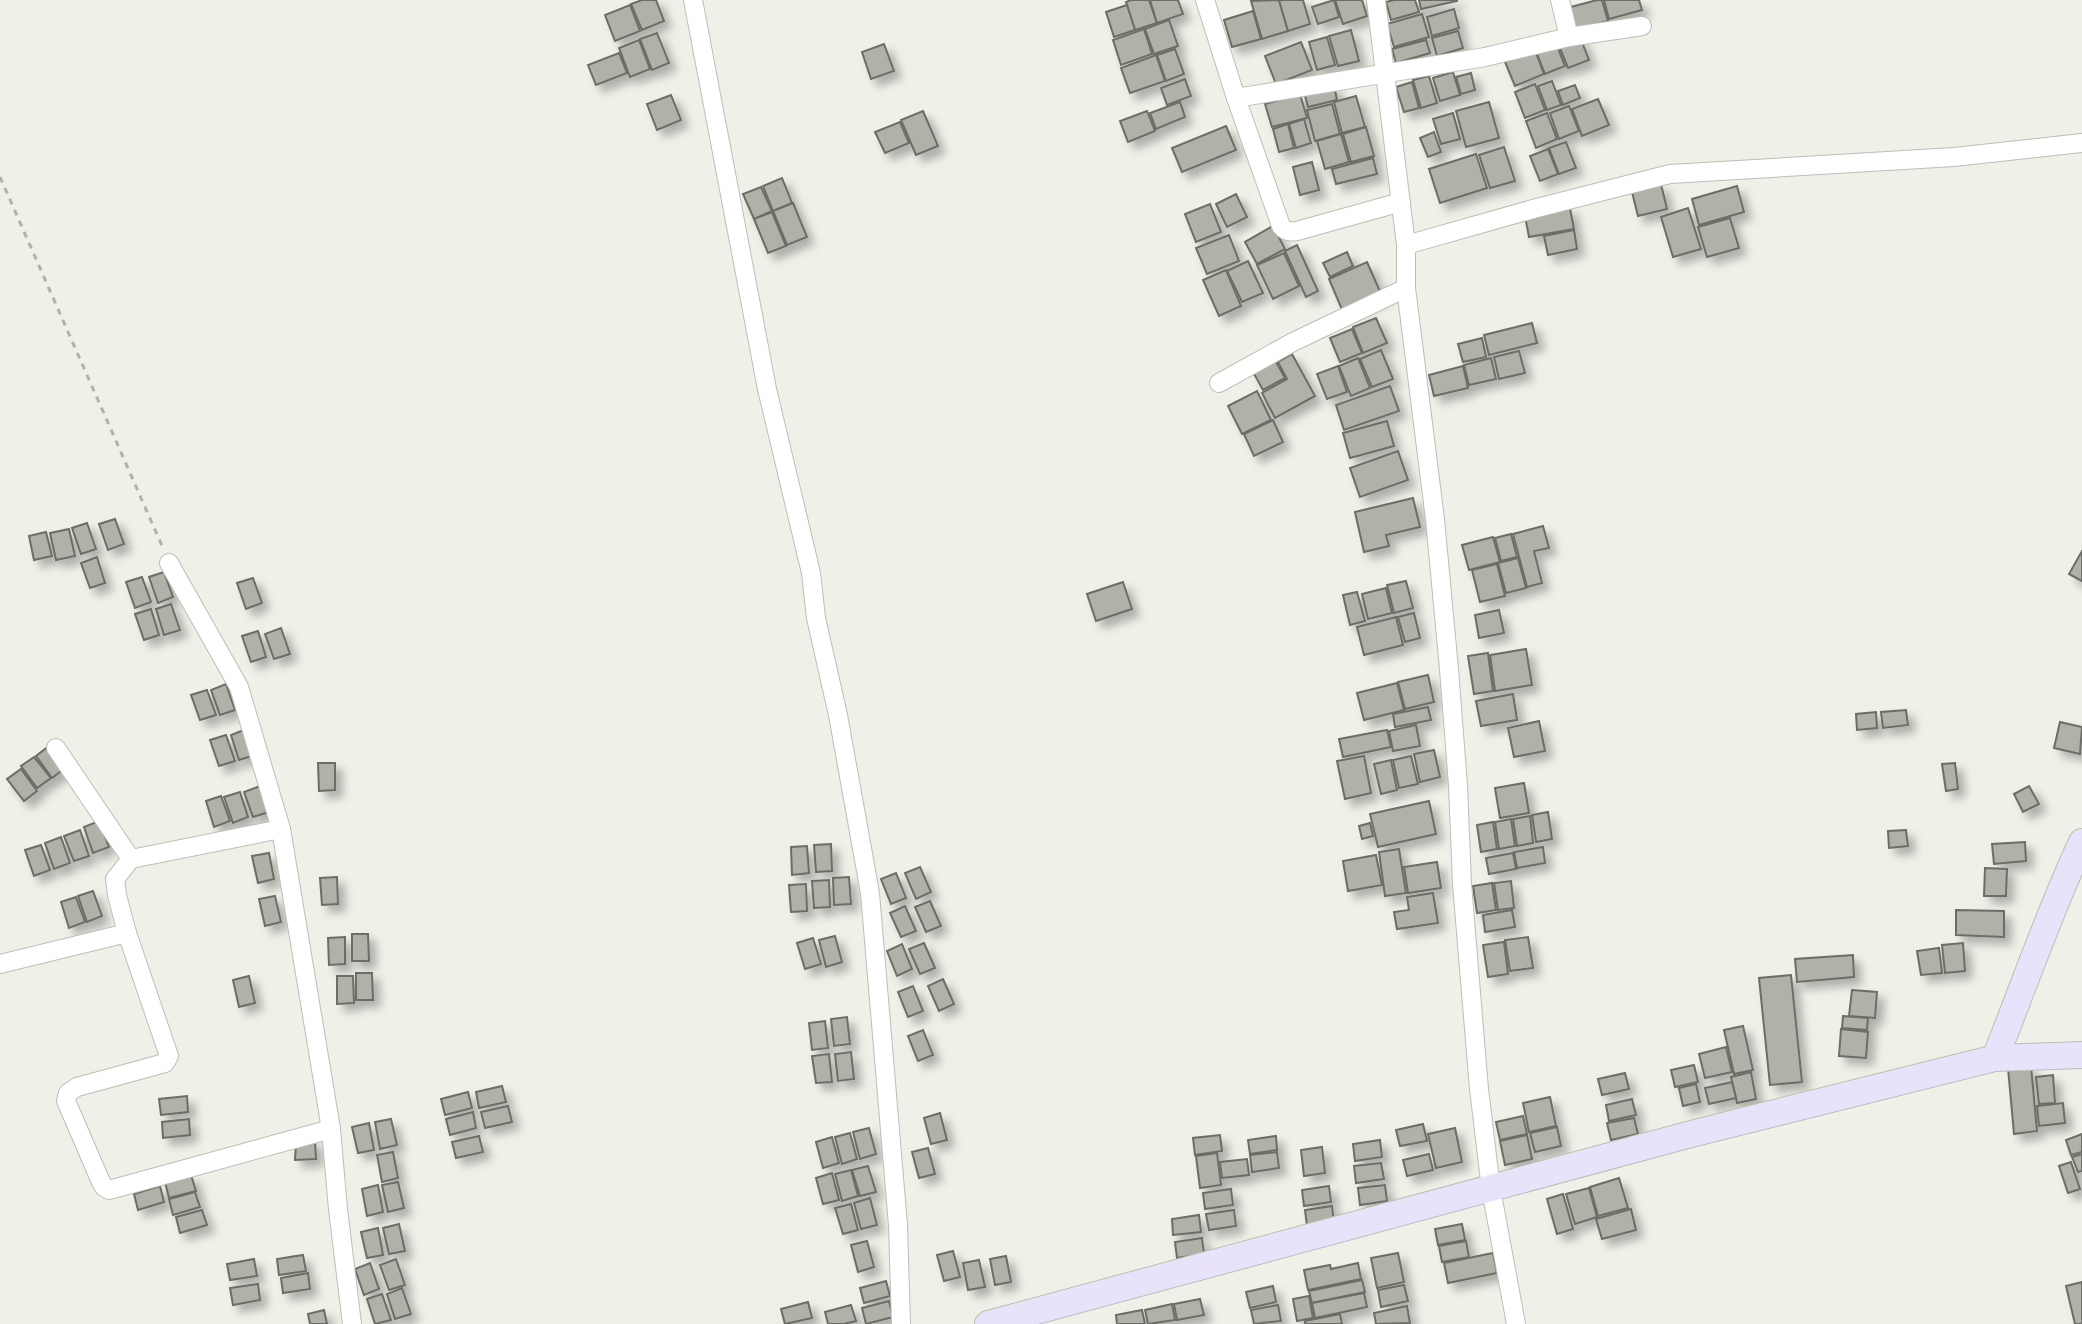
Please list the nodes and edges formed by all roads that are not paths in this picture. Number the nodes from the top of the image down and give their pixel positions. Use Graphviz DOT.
graph roads {
  1 [pos="693,0"];
  2 [pos="1205,0"];
  3 [pos="1376,0"];
  4 [pos="1560,0"];
  5 [pos="1642,26"];
  6 [pos="1569,37"];
  7 [pos="1386,74"];
  8 [pos="1236,98"];
  9 [pos="2082,143"];
  10 [pos="1401,202"];
  11 [pos="1406,245"];
  12 [pos="1406,288"];
  13 [pos="1219,383"];
  14 [pos="169,563"];
  15 [pos="56,748"];
  16 [pos="281,829"];
  17 [pos="2082,842"];
  18 [pos="131,859"];
  19 [pos="127,933"];
  20 [pos="0,964"];
  21 [pos="2082,1055"];
  22 [pos="1995,1058"];
  23 [pos="331,1129"];
  24 [pos="1491,1189"];
  25 [pos="352,1324"];
  26 [pos="901,1324"];
  27 [pos="988,1324"];
  28 [pos="1516,1324"];
  1 -- 26 [label="street"];
  2 -- 8 [label="street"];
  3 -- 7 [label="street"];
  4 -- 6 [label="street"];
  5 -- 6 [label="street"];
  6 -- 7 [label="street"];
  7 -- 8 [label="street"];
  7 -- 10 [label="street"];
  8 -- 10 [label="street"];
  9 -- 11 [label="street"];
  10 -- 11 [label="street"];
  11 -- 12 [label="street"];
  12 -- 13 [label="street"];
  12 -- 24 [label="street"];
  14 -- 16 [label="street"];
  15 -- 18 [label="street"];
  16 -- 18 [label="street"];
  16 -- 23 [label="street"];
  17 -- 22 [label="street"];
  18 -- 19 [label="street"];
  19 -- 20 [label="street"];
  19 -- 23 [label="street"];
  21 -- 22 [label="street"];
  22 -- 24 [label="street"];
  23 -- 25 [label="street"];
  24 -- 27 [label="street"];
  24 -- 28 [label="street"];
}
